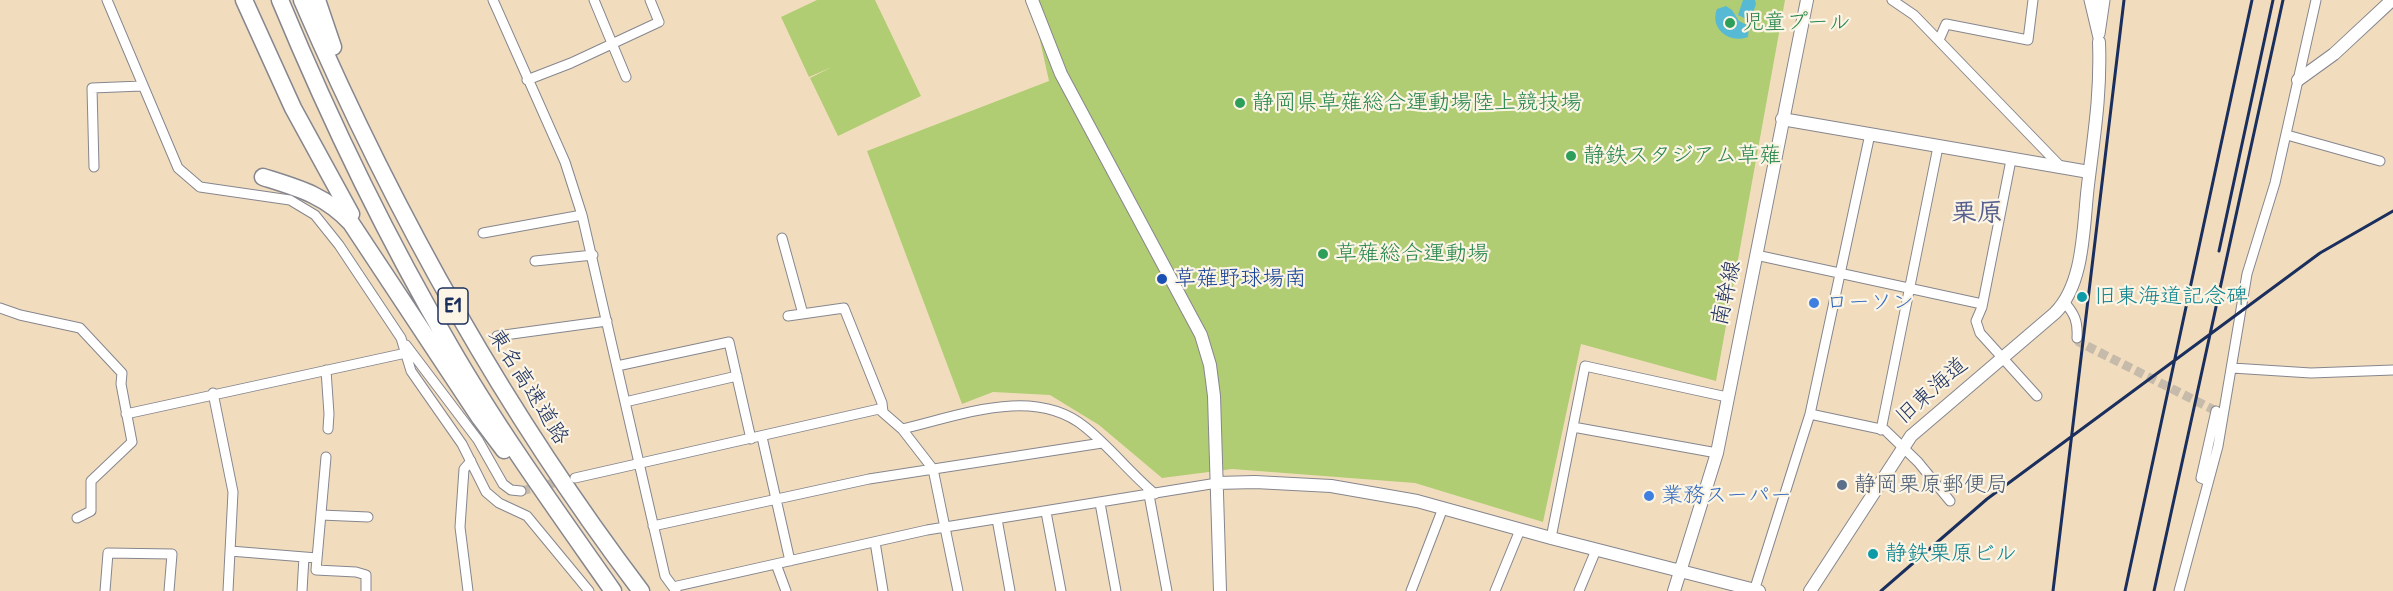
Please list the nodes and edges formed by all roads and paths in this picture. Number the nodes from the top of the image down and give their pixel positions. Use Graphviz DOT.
graph roads {
  1 [pos="107,0"];
  2 [pos="244,0"];
  3 [pos="280,0"];
  4 [pos="302,0"];
  5 [pos="317,0"];
  6 [pos="493,0"];
  7 [pos="594,0"];
  8 [pos="650,0"];
  9 [pos="1032,0"];
  10 [pos="1807,0"];
  11 [pos="1892,0"];
  12 [pos="2033,0"];
  13 [pos="2089,0"];
  14 [pos="2097,0"];
  15 [pos="2105,0"];
  16 [pos="2316,0"];
  17 [pos="2392,0"];
  18 [pos="1939,40"];
  19 [pos="613,42"];
  20 [pos="2099,42"];
  21 [pos="626,76"];
  22 [pos="527,80"];
  23 [pos="2298,80"];
  24 [pos="142,86"];
  25 [pos="1782,119"];
  26 [pos="1870,134"];
  27 [pos="2287,135"];
  28 [pos="1938,147"];
  29 [pos="2011,160"];
  30 [pos="2380,161"];
  31 [pos="94,167"];
  32 [pos="2061,167"];
  33 [pos="2089,172"];
  34 [pos="382,173"];
  35 [pos="263,177"];
  36 [pos="582,215"];
  37 [pos="483,233"];
  38 [pos="782,238"];
  39 [pos="593,255"];
  40 [pos="1756,255"];
  41 [pos="536,261"];
  42 [pos="1841,273"];
  43 [pos="392,285"];
  44 [pos="1909,289"];
  45 [pos="2064,302"];
  46 [pos="1982,304"];
  47 [pos="0,308"];
  48 [pos="803,314"];
  49 [pos="788,316"];
  50 [pos="607,321"];
  51 [pos="497,336"];
  52 [pos="401,338"];
  53 [pos="2077,338"];
  54 [pos="406,353"];
  55 [pos="2004,357"];
  56 [pos="617,366"];
  57 [pos="2232,368"];
  58 [pos="326,370"];
  59 [pos="2393,370"];
  60 [pos="737,376"];
  61 [pos="213,393"];
  62 [pos="2037,396"];
  63 [pos="1727,397"];
  64 [pos="625,402"];
  65 [pos="2216,411"];
  66 [pos="883,412"];
  67 [pos="126,414"];
  68 [pos="1810,414"];
  69 [pos="1573,427"];
  70 [pos="328,429"];
  71 [pos="902,429"];
  72 [pos="1881,430"];
  73 [pos="762,437"];
  74 [pos="751,439"];
  75 [pos="1102,443"];
  76 [pos="1903,446"];
  77 [pos="1717,453"];
  78 [pos="326,457"];
  79 [pos="471,461"];
  80 [pos="638,463"];
  81 [pos="933,469"];
  82 [pos="575,478"];
  83 [pos="2208,481"];
  84 [pos="1217,483"];
  85 [pos="521,490"];
  86 [pos="1152,495"];
  87 [pos="776,499"];
  88 [pos="1950,501"];
  89 [pos="1100,503"];
  90 [pos="1443,508"];
  91 [pos="1046,512"];
  92 [pos="321,515"];
  93 [pos="368,517"];
  94 [pos="77,518"];
  95 [pos="997,519"];
  96 [pos="653,526"];
  97 [pos="946,527"];
  98 [pos="1520,530"];
  99 [pos="1551,538"];
  100 [pos="875,542"];
  101 [pos="1596,550"];
  102 [pos="230,551"];
  103 [pos="304,557"];
  104 [pos="317,558"];
  105 [pos="790,561"];
  106 [pos="776,564"];
  107 [pos="1682,572"];
  108 [pos="675,589"];
  109 [pos="105,591"];
  110 [pos="169,591"];
  111 [pos="228,591"];
  112 [pos="302,591"];
  113 [pos="366,591"];
  114 [pos="468,591"];
  115 [pos="589,591"];
  116 [pos="613,591"];
  117 [pos="641,591"];
  118 [pos="786,591"];
  119 [pos="883,591"];
  120 [pos="958,591"];
  121 [pos="1010,591"];
  122 [pos="1062,591"];
  123 [pos="1116,591"];
  124 [pos="1167,591"];
  125 [pos="1220,591"];
  126 [pos="1411,591"];
  127 [pos="1494,591"];
  128 [pos="1579,591"];
  129 [pos="1674,591"];
  130 [pos="1756,591"];
  131 [pos="1810,591"];
  132 [pos="2179,591"];
  1 -- 24 [label="street"];
  2 -- 43 [label="highway"];
  3 -- 116 [label="highway, 東名高速道路 / E1"];
  4 -- 34 [label="highway, 東名高速道路 / E1"];
  5 -- 34 [label="highway"];
  6 -- 22 [label="street"];
  7 -- 19 [label="street"];
  8 -- 19 [label="street"];
  9 -- 84 [label="street"];
  10 -- 25 [label="street, 南幹線"];
  11 -- 18 [label="street"];
  12 -- 18 [label="street"];
  13 -- 20 [label="street"];
  14 -- 20 [label="street"];
  15 -- 20 [label="street"];
  16 -- 23 [label="street"];
  17 -- 23 [label="street"];
  18 -- 32 [label="street"];
  19 -- 21 [label="street"];
  19 -- 22 [label="street"];
  20 -- 33 [label="street"];
  22 -- 36 [label="street"];
  23 -- 27 [label="street"];
  24 -- 31 [label="street"];
  24 -- 52 [label="street"];
  25 -- 26 [label="street"];
  25 -- 40 [label="street, 南幹線"];
  26 -- 28 [label="street"];
  26 -- 42 [label="street"];
  27 -- 30 [label="street"];
  27 -- 57 [label="street"];
  28 -- 29 [label="street"];
  28 -- 44 [label="street"];
  29 -- 32 [label="street"];
  29 -- 46 [label="street"];
  32 -- 33 [label="street"];
  33 -- 45 [label="street"];
  34 -- 117 [label="highway, 東名高速道路 / E1"];
  35 -- 43 [label="highway"];
  36 -- 37 [label="street"];
  36 -- 39 [label="street"];
  38 -- 48 [label="street"];
  39 -- 41 [label="street"];
  39 -- 50 [label="street"];
  40 -- 42 [label="street"];
  40 -- 63 [label="street, 南幹線"];
  42 -- 44 [label="street"];
  42 -- 68 [label="street"];
  43 -- 116 [label="highway"];
  44 -- 46 [label="street"];
  44 -- 72 [label="street"];
  45 -- 53 [label="street"];
  45 -- 55 [label="street, 旧東海道"];
  46 -- 55 [label="street"];
  47 -- 67 [label="street"];
  48 -- 49 [label="street"];
  48 -- 66 [label="street"];
  50 -- 51 [label="street"];
  50 -- 56 [label="street"];
  52 -- 54 [label="street"];
  52 -- 85 [label="street"];
  54 -- 58 [label="street"];
  54 -- 79 [label="street"];
  55 -- 62 [label="street"];
  55 -- 76 [label="street, 旧東海道"];
  56 -- 60 [label="street"];
  56 -- 64 [label="street"];
  57 -- 59 [label="street"];
  57 -- 83 [label="street"];
  58 -- 61 [label="street"];
  58 -- 70 [label="street"];
  60 -- 64 [label="street"];
  60 -- 74 [label="street"];
  61 -- 67 [label="street"];
  61 -- 102 [label="street"];
  63 -- 69 [label="street"];
  63 -- 77 [label="street, 南幹線"];
  64 -- 80 [label="street"];
  65 -- 83 [label="street"];
  66 -- 71 [label="street"];
  66 -- 73 [label="street"];
  67 -- 94 [label="street"];
  68 -- 72 [label="street"];
  68 -- 130 [label="street"];
  69 -- 77 [label="street"];
  69 -- 99 [label="street"];
  71 -- 75 [label="street"];
  71 -- 81 [label="street"];
  72 -- 76 [label="street"];
  73 -- 74 [label="street"];
  73 -- 87 [label="street"];
  74 -- 80 [label="street"];
  75 -- 81 [label="street"];
  75 -- 86 [label="street"];
  76 -- 88 [label="street"];
  76 -- 131 [label="street, 旧東海道"];
  77 -- 107 [label="street, 南幹線"];
  78 -- 92 [label="street"];
  79 -- 114 [label="street"];
  79 -- 115 [label="street"];
  80 -- 82 [label="street"];
  80 -- 96 [label="street"];
  81 -- 87 [label="street"];
  81 -- 97 [label="street"];
  83 -- 132 [label="street"];
  84 -- 86 [label="street"];
  84 -- 90 [label="street"];
  84 -- 125 [label="street"];
  86 -- 89 [label="street"];
  86 -- 124 [label="street"];
  87 -- 96 [label="street"];
  87 -- 105 [label="street"];
  89 -- 91 [label="street"];
  89 -- 123 [label="street"];
  90 -- 98 [label="street"];
  90 -- 126 [label="street"];
  91 -- 95 [label="street"];
  91 -- 122 [label="street"];
  92 -- 93 [label="street"];
  92 -- 104 [label="street"];
  95 -- 97 [label="street"];
  95 -- 121 [label="street"];
  96 -- 108 [label="street"];
  97 -- 100 [label="street"];
  97 -- 120 [label="street"];
  98 -- 99 [label="street"];
  98 -- 127 [label="street"];
  99 -- 101 [label="street"];
  100 -- 105 [label="street"];
  100 -- 119 [label="street"];
  101 -- 107 [label="street"];
  101 -- 128 [label="street"];
  102 -- 103 [label="street"];
  102 -- 111 [label="street"];
  103 -- 104 [label="street"];
  103 -- 112 [label="street"];
  104 -- 113 [label="street"];
  105 -- 106 [label="street"];
  106 -- 108 [label="street"];
  106 -- 118 [label="street"];
  107 -- 129 [label="street, 南幹線"];
  107 -- 130 [label="street"];
  109 -- 110 [label="street"];
}
